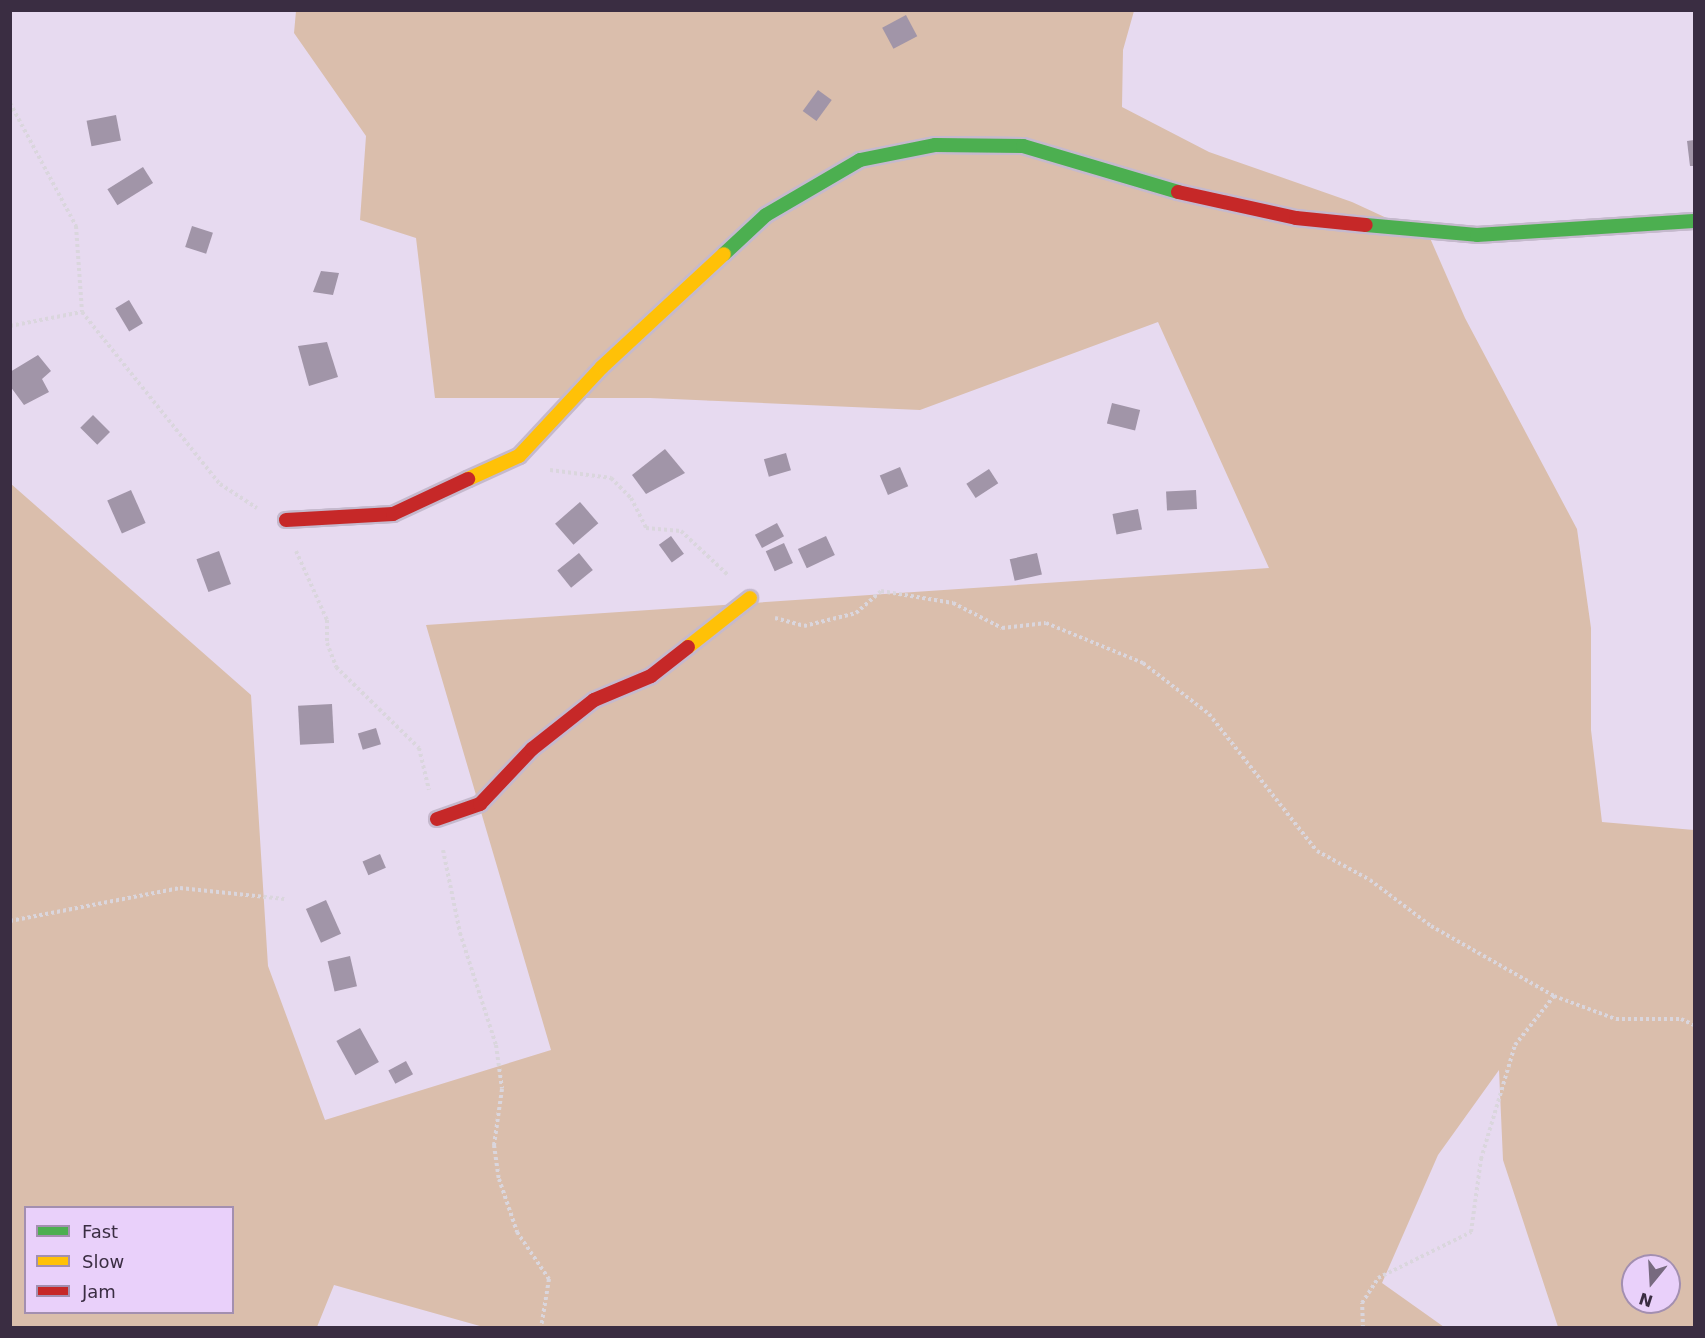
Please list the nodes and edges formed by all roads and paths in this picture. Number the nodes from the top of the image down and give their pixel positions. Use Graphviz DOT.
graph roads {
  1 [pos="10,103"];
  2 [pos="1695,221"];
  3 [pos="81,312"];
  4 [pos="10,326"];
  5 [pos="519,456"];
  6 [pos="286,520"];
  7 [pos="750,598"];
  8 [pos="436,819"];
  9 [pos="284,899"];
  10 [pos="10,921"];
  11 [pos="1554,996"];
  12 [pos="1695,1025"];
  13 [pos="541,1328"];
  14 [pos="1363,1328"];
  1 -- 3 [label="path"];
  2 -- 5 [label="street"];
  3 -- 4 [label="path"];
  3 -- 6 [label="path"];
  5 -- 6 [label="street"];
  5 -- 7 [label="path"];
  6 -- 8 [label="path"];
  7 -- 8 [label="street"];
  7 -- 11 [label="path"];
  8 -- 13 [label="path"];
  9 -- 10 [label="path"];
  11 -- 12 [label="path"];
  11 -- 14 [label="path"];
}
